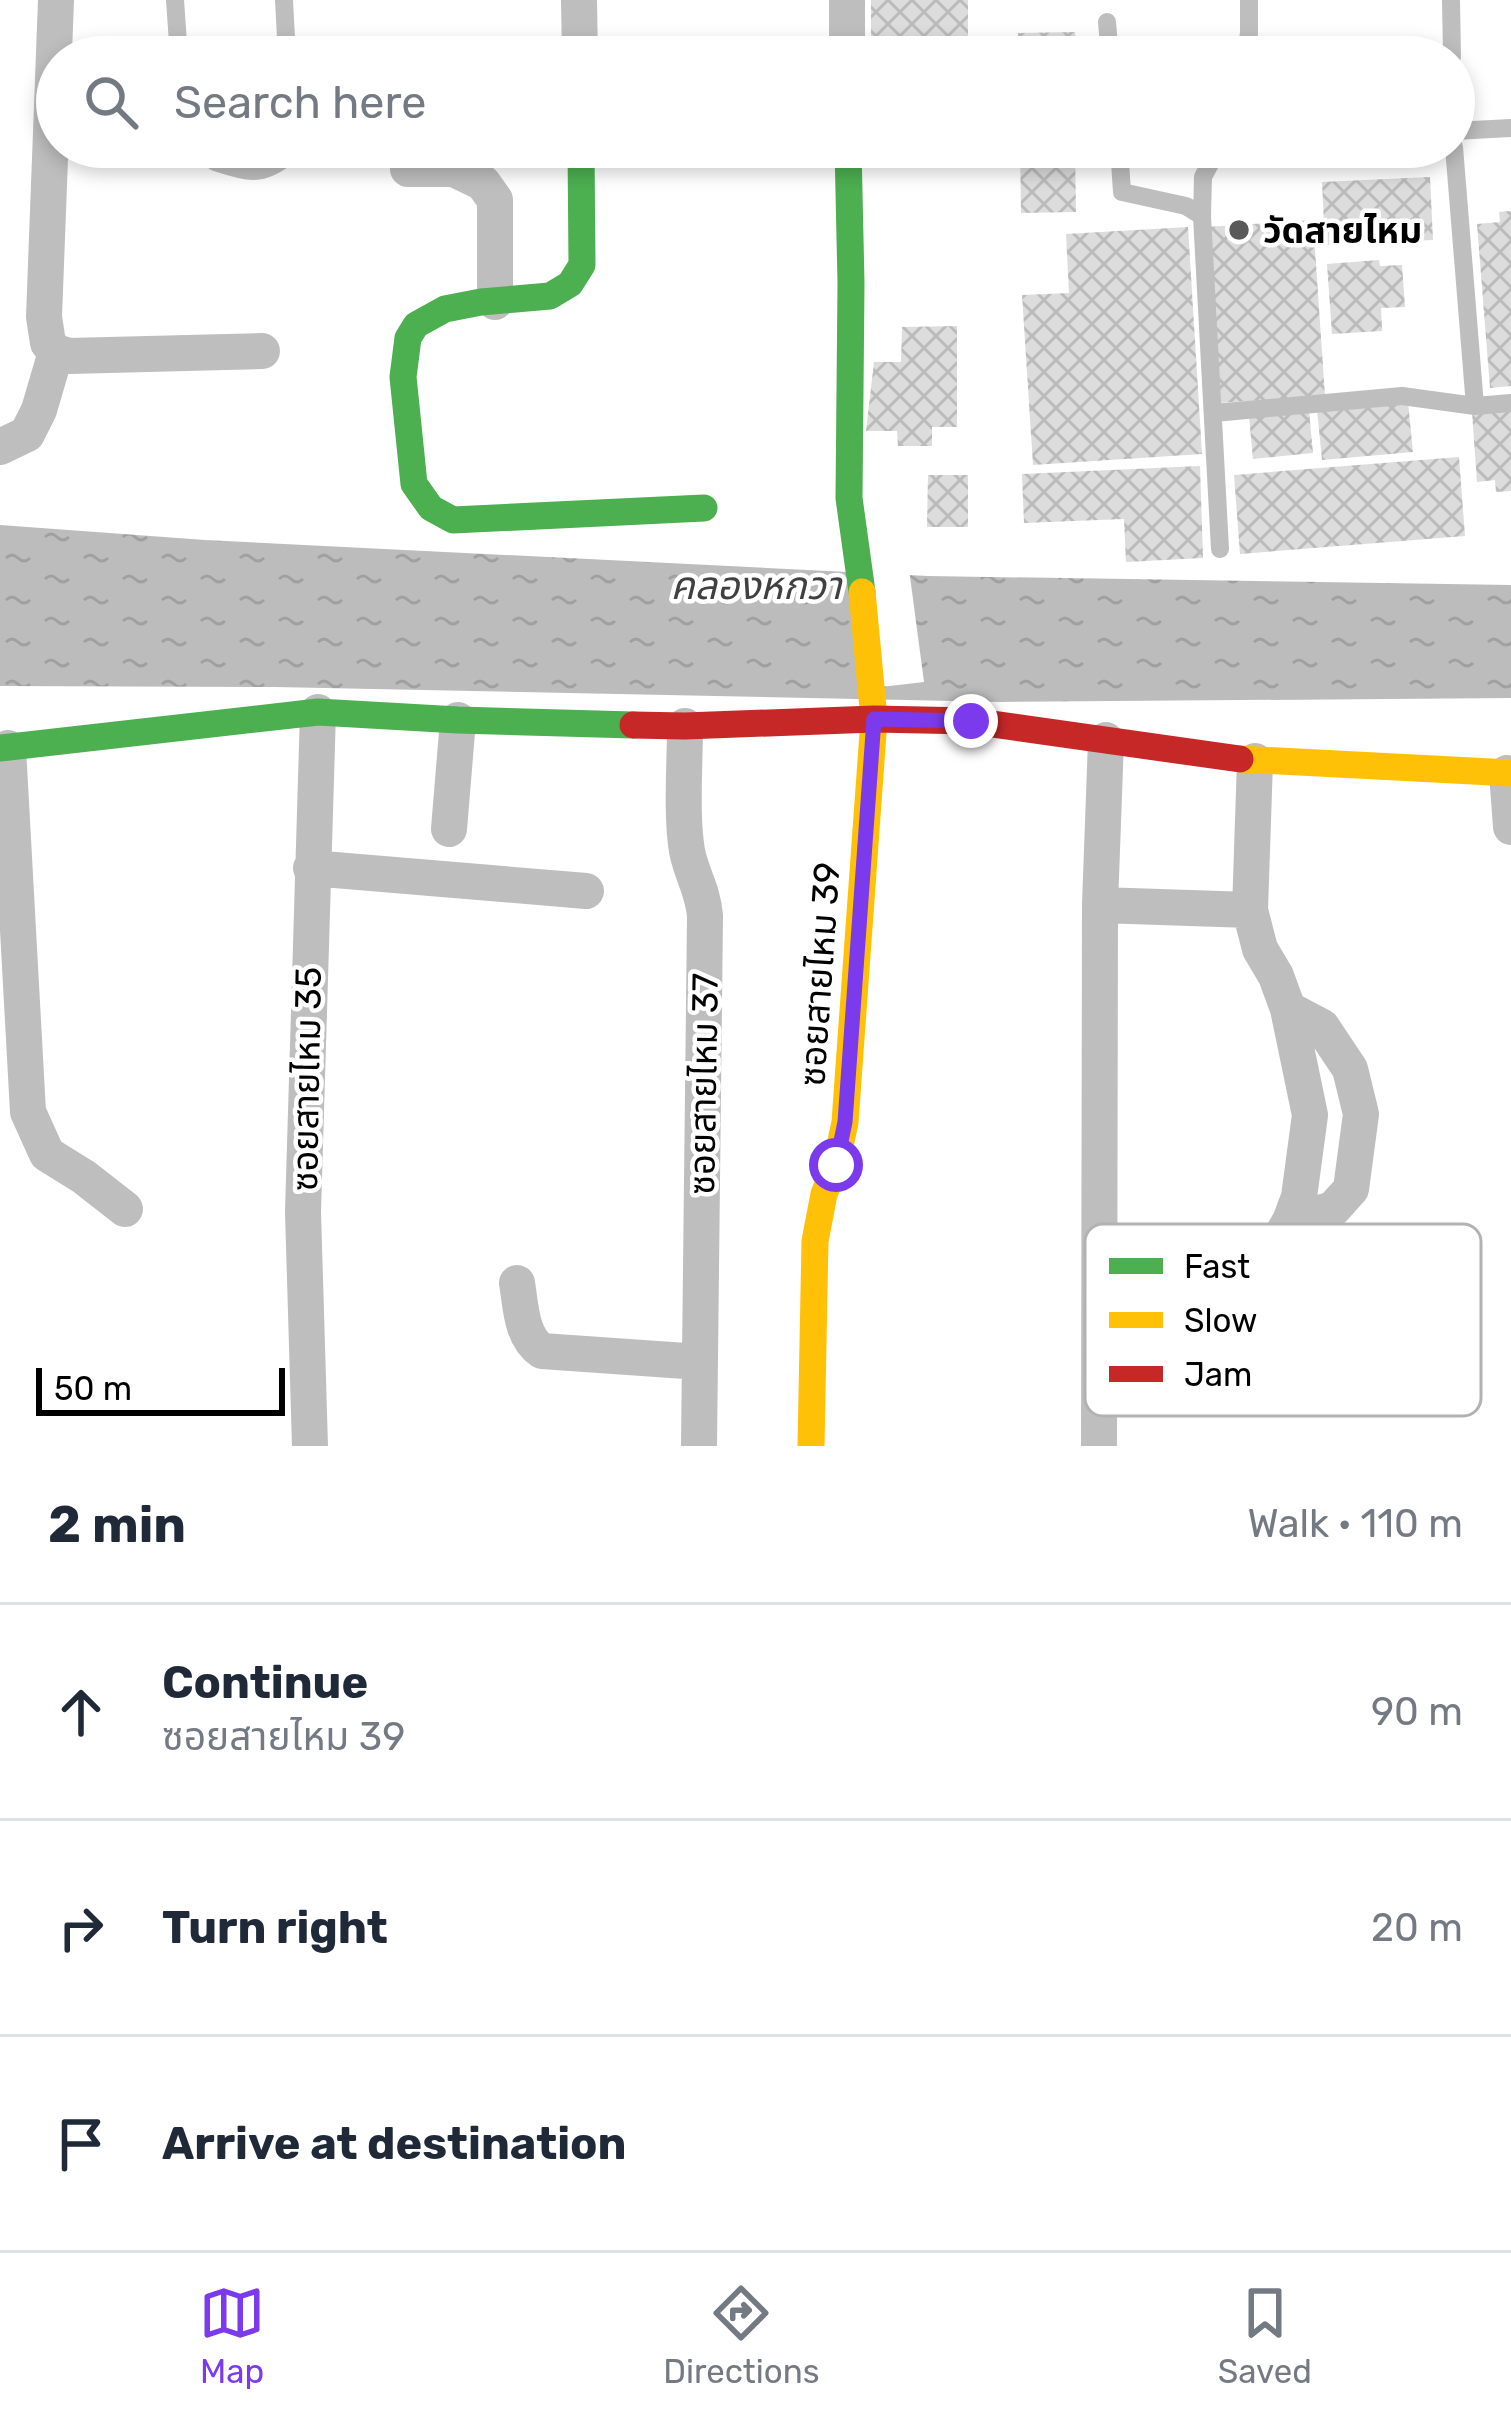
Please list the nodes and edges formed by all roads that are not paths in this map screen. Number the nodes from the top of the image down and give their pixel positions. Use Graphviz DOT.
graph roads {
  1 [pos="56,0"];
  2 [pos="175,0"];
  3 [pos="284,0"];
  4 [pos="579,0"];
  5 [pos="847,0"];
  6 [pos="1249,0"];
  7 [pos="1451,0"];
  8 [pos="1107,22"];
  9 [pos="55,36"];
  10 [pos="178,36"];
  11 [pos="286,36"];
  12 [pos="580,36"];
  13 [pos="847,36"];
  14 [pos="1108,36"];
  15 [pos="1248,36"];
  16 [pos="1452,36"];
  17 [pos="1511,128"];
  18 [pos="1475,130"];
  19 [pos="50,168"];
  20 [pos="233,168"];
  21 [pos="273,168"];
  22 [pos="581,168"];
  23 [pos="848,168"];
  24 [pos="1120,168"];
  25 [pos="1208,168"];
  26 [pos="1456,168"];
  27 [pos="408,169"];
  28 [pos="1202,216"];
  29 [pos="495,302"];
  30 [pos="262,351"];
  31 [pos="56,352"];
  32 [pos="1511,403"];
  33 [pos="1475,406"];
  34 [pos="1214,412"];
  35 [pos="0,447"];
  36 [pos="704,508"];
  37 [pos="1220,549"];
  38 [pos="874,710"];
  39 [pos="318,712"];
  40 [pos="458,720"];
  41 [pos="685,726"];
  42 [pos="1106,740"];
  43 [pos="4,748"];
  44 [pos="1255,761"];
  45 [pos="1509,773"];
  46 [pos="1511,827"];
  47 [pos="449,829"];
  48 [pos="311,868"];
  49 [pos="586,891"];
  50 [pos="1100,905"];
  51 [pos="1250,910"];
  52 [pos="1288,1009"];
  53 [pos="124,1209"];
  54 [pos="1290,1222"];
  55 [pos="1100,1224"];
  56 [pos="517,1283"];
  57 [pos="700,1362"];
  58 [pos="1099,1416"];
  59 [pos="310,1446"];
  60 [pos="699,1446"];
  61 [pos="811,1446"];
  62 [pos="1099,1446"];
  1 -- 9 [label="street"];
  2 -- 10 [label="lane"];
  3 -- 11 [label="lane"];
  4 -- 12 [label="street"];
  5 -- 13 [label="street"];
  6 -- 15 [label="lane"];
  7 -- 16 [label="lane"];
  8 -- 14 [label="lane"];
  17 -- 18 [label="lane"];
  19 -- 31 [label="street"];
  20 -- 21 [label="lane"];
  22 -- 29 [label="street"];
  23 -- 38 [label="street, ซอยสายไหม 39"];
  24 -- 28 [label="lane"];
  25 -- 28 [label="lane"];
  26 -- 33 [label="lane"];
  27 -- 29 [label="street"];
  28 -- 34 [label="lane"];
  29 -- 36 [label="street"];
  30 -- 31 [label="street"];
  31 -- 35 [label="street"];
  32 -- 33 [label="lane"];
  33 -- 34 [label="lane"];
  34 -- 37 [label="lane"];
  38 -- 41 [label="street"];
  38 -- 42 [label="street"];
  38 -- 61 [label="street, ซอยสายไหม 39"];
  39 -- 40 [label="street"];
  39 -- 43 [label="street"];
  39 -- 48 [label="street, ซอยสายไหม 35"];
  40 -- 41 [label="street"];
  40 -- 47 [label="street"];
  41 -- 57 [label="street, ซอยสายไหม 37"];
  42 -- 44 [label="street"];
  42 -- 50 [label="street"];
  43 -- 53 [label="street"];
  44 -- 45 [label="street"];
  44 -- 51 [label="street"];
  45 -- 46 [label="street"];
  48 -- 49 [label="street"];
  48 -- 59 [label="street, ซอยสายไหม 35"];
  50 -- 51 [label="street"];
  50 -- 55 [label="street"];
  51 -- 52 [label="street"];
  52 -- 54 [label="street"];
  52 -- 54 [label="street"];
  56 -- 57 [label="street"];
  57 -- 60 [label="street, ซอยสายไหม 37"];
  58 -- 62 [label="street"];
}
